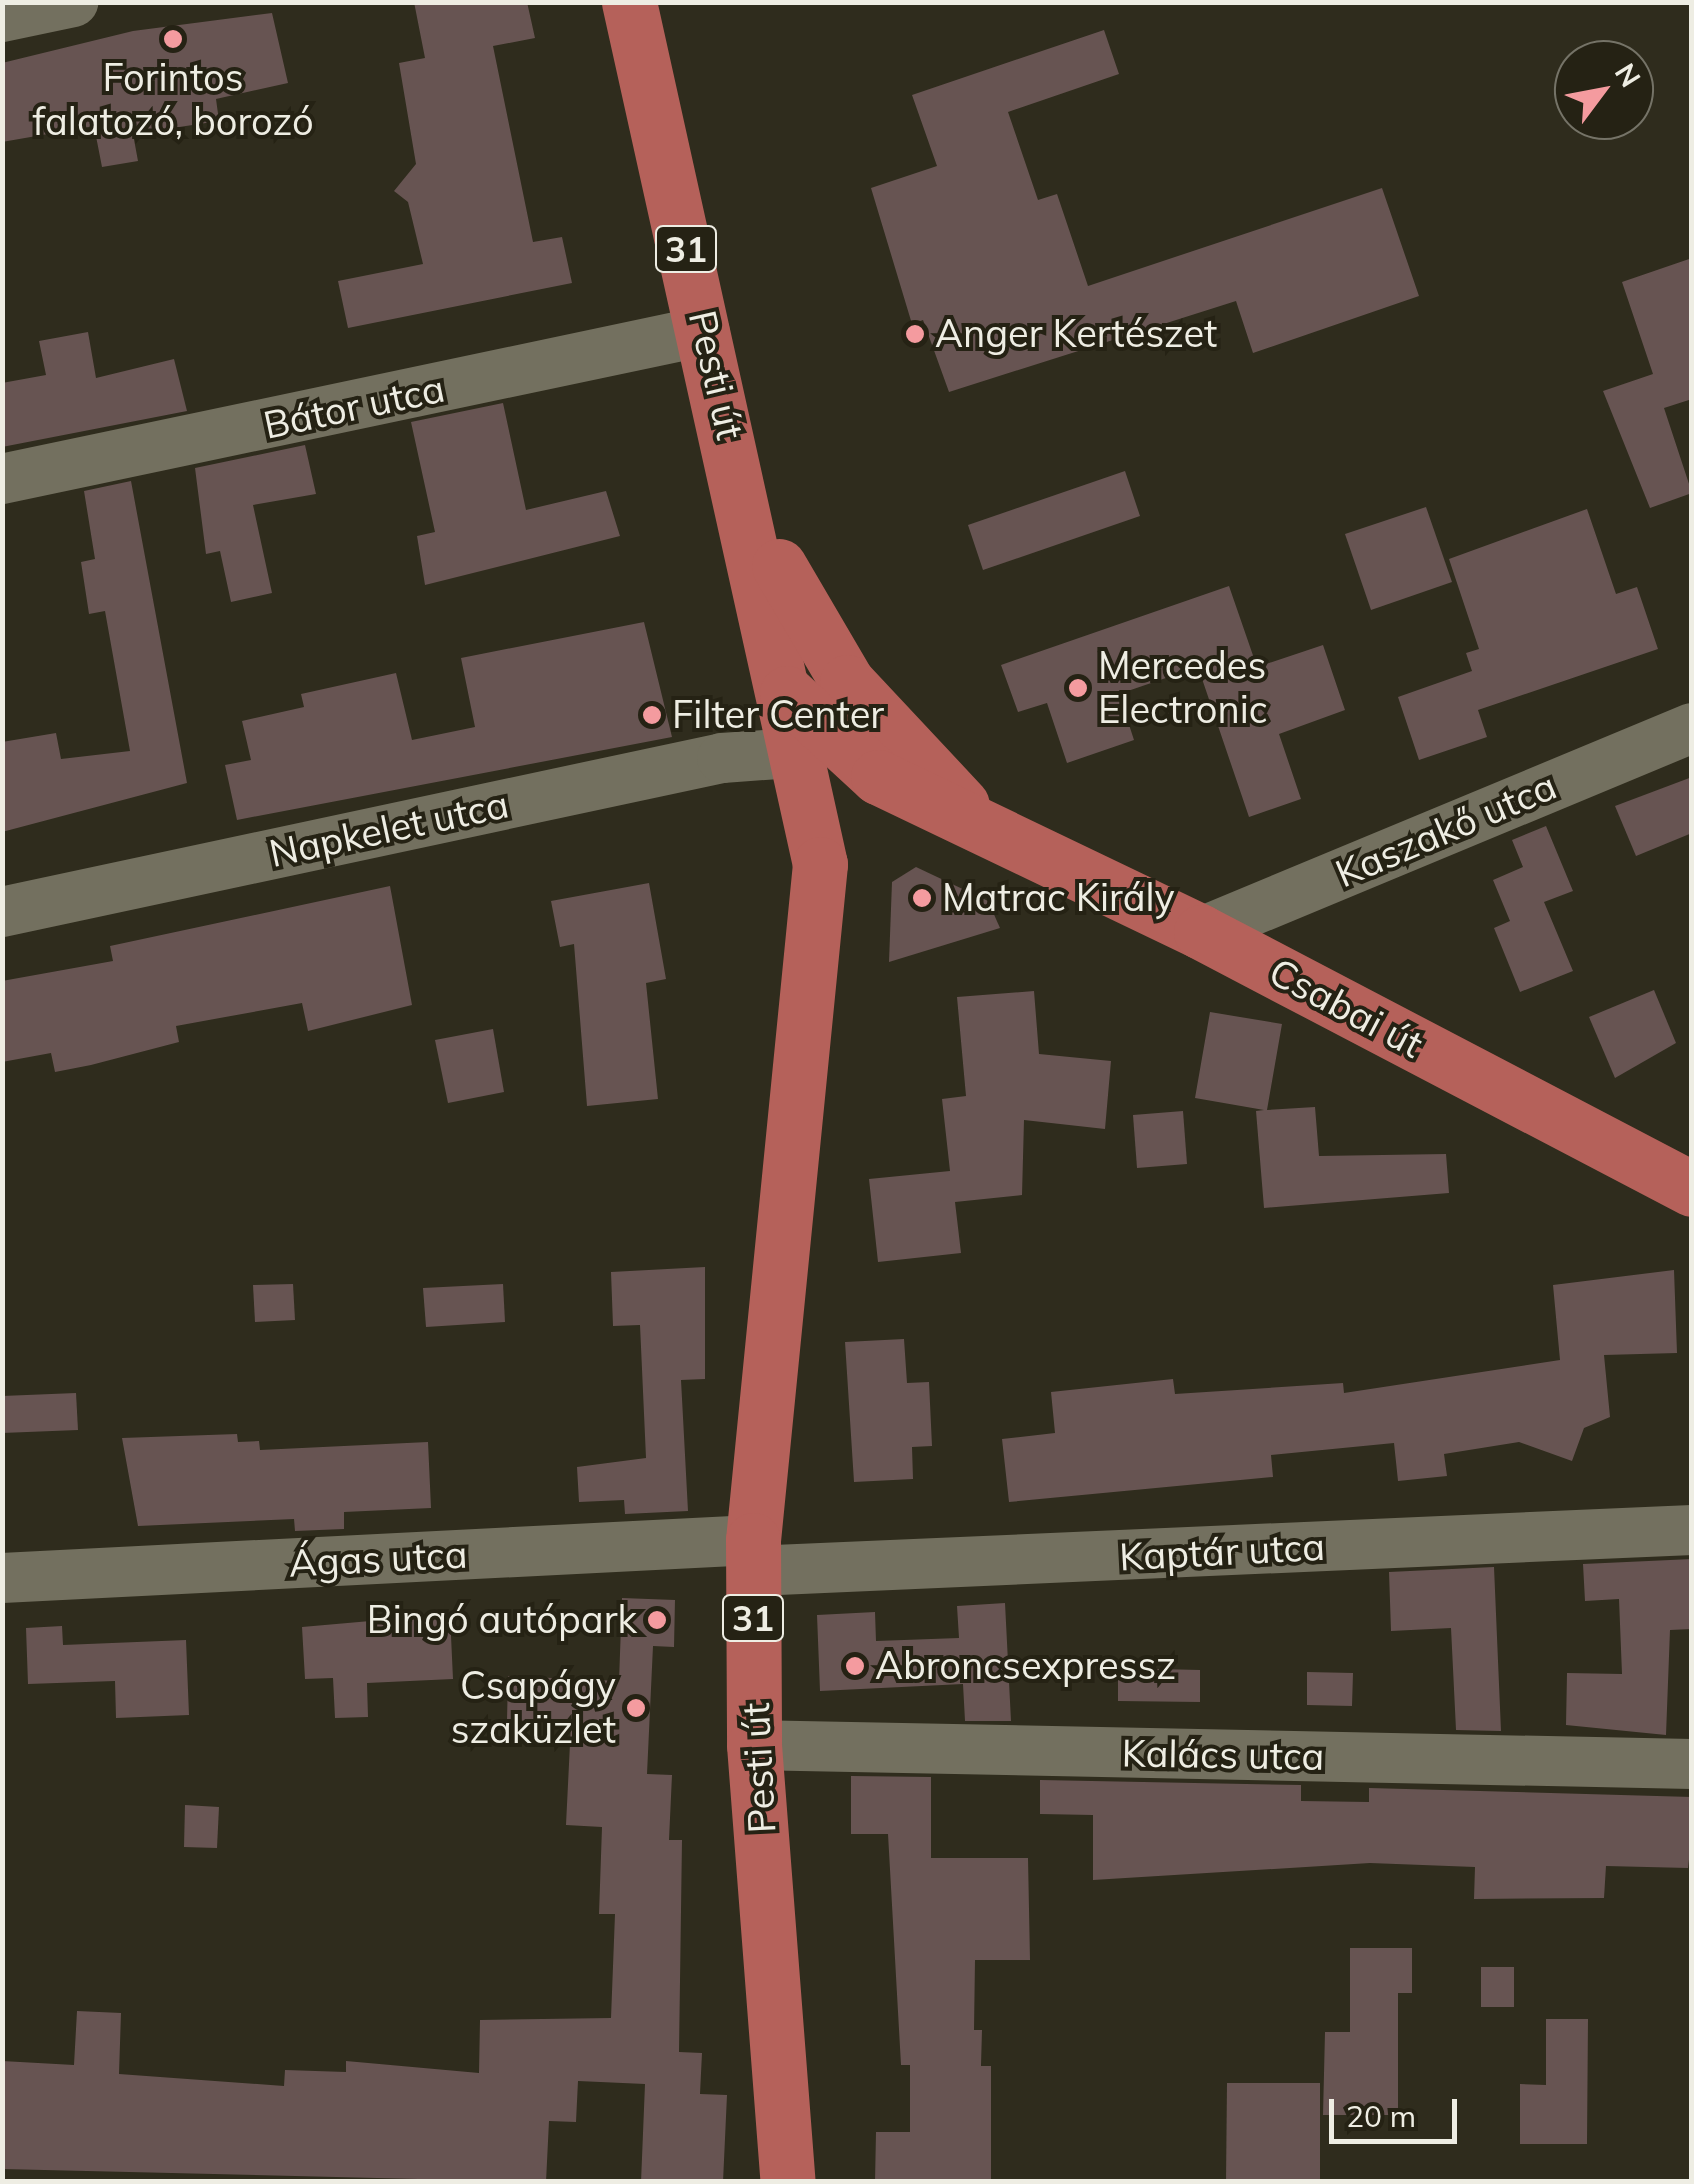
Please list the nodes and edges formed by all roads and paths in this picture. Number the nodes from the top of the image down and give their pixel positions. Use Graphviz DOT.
graph roads {
  1 [pos="72,2"];
  2 [pos="629,2"];
  3 [pos="2,17"];
  4 [pos="706,330"];
  5 [pos="2,479"];
  6 [pos="744,496"];
  7 [pos="785,690"];
  8 [pos="1692,728"];
  9 [pos="778,754"];
  10 [pos="878,777"];
  11 [pos="813,812"];
  12 [pos="994,840"];
  13 [pos="2,912"];
  14 [pos="1200,932"];
  15 [pos="801,1056"];
  16 [pos="1692,1188"];
  17 [pos="1692,1530"];
  18 [pos="753,1555"];
  19 [pos="2,1578"];
  20 [pos="754,1746"];
  21 [pos="1692,1764"];
  22 [pos="788,2182"];
  1 -- 3 [label="street"];
  2 -- 4 [label="main road, Pesti út / 31"];
  4 -- 5 [label="street, Bátor utca"];
  4 -- 6 [label="main road, Pesti út / 31"];
  6 -- 7 [label="main road, Pesti út / 31"];
  6 -- 12 [label="main road, Csabai út"];
  7 -- 9 [label="main road, Pesti út / 31"];
  7 -- 10 [label="main road, Csabai út"];
  7 -- 11 [label="main road, Pesti út / 31"];
  8 -- 14 [label="street, Kaszakő utca"];
  9 -- 13 [label="street, Napkelet utca"];
  9 -- 15 [label="main road, Pesti út / 31"];
  10 -- 11 [label="main road"];
  10 -- 12 [label="main road, Csabai út"];
  11 -- 15 [label="main road, Pesti út / 31"];
  12 -- 14 [label="main road, Csabai út"];
  14 -- 16 [label="main road, Csabai út"];
  15 -- 18 [label="main road, Pesti út / 31"];
  17 -- 18 [label="street, Kaptár utca"];
  18 -- 19 [label="street, Ágas utca"];
  18 -- 20 [label="main road, Pesti út / 31"];
  20 -- 21 [label="street, Kalács utca"];
  20 -- 22 [label="main road, Pesti út / 31"];
}
